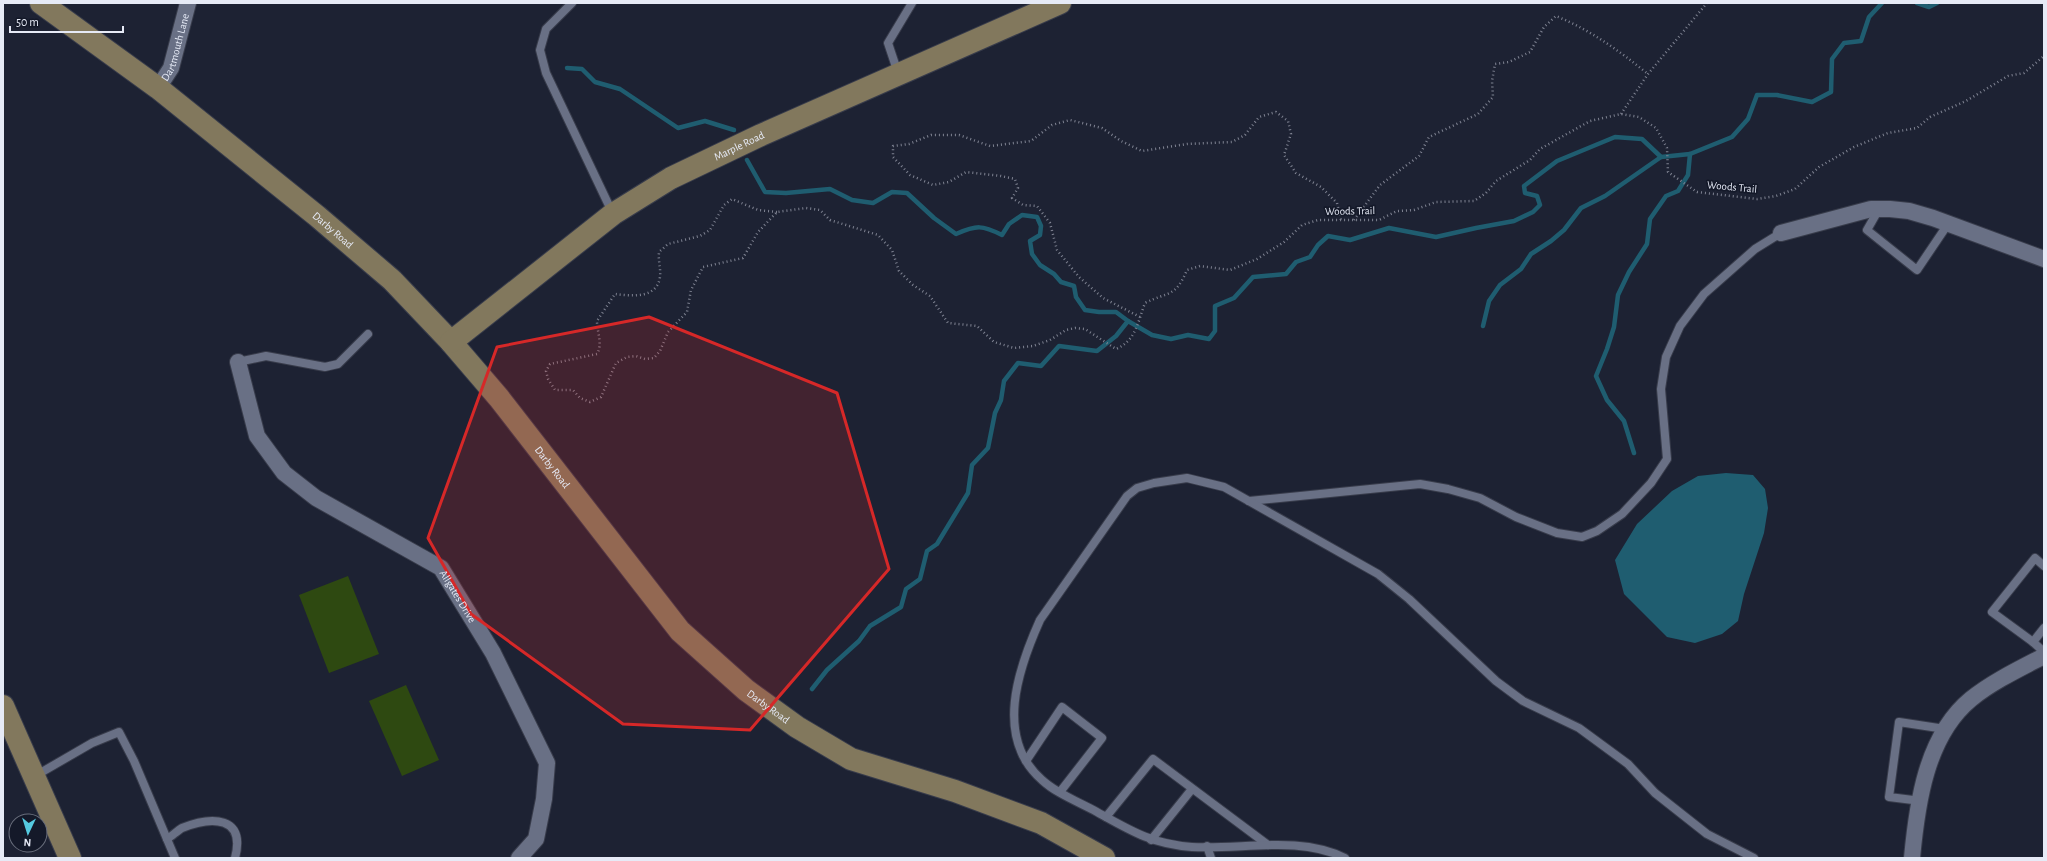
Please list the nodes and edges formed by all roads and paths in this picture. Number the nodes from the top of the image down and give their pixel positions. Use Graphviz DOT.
graph roads {
  1 [pos="41,3"];
  2 [pos="188,3"];
  3 [pos="572,3"];
  4 [pos="912,3"];
  5 [pos="1060,3"];
  6 [pos="1707,3"];
  7 [pos="2044,56"];
  8 [pos="899,73"];
  9 [pos="1648,74"];
  10 [pos="158,88"];
  11 [pos="1621,114"];
  12 [pos="1879,209"];
  13 [pos="777,212"];
  14 [pos="613,214"];
  15 [pos="1341,220"];
  16 [pos="1354,220"];
  17 [pos="1948,224"];
  18 [pos="1780,233"];
  19 [pos="2044,259"];
  20 [pos="1140,318"];
  21 [pos="368,334"];
  22 [pos="451,342"];
  23 [pos="238,362"];
  24 [pos="1248,501"];
  25 [pos="2044,566"];
  26 [pos="2044,628"];
  27 [pos="2033,642"];
  28 [pos="2044,652"];
  29 [pos="2044,656"];
  30 [pos="3,706"];
  31 [pos="1945,729"];
  32 [pos="1026,761"];
  33 [pos="34,777"];
  34 [pos="1192,789"];
  35 [pos="1060,792"];
  36 [pos="1921,801"];
  37 [pos="1106,817"];
  38 [pos="167,839"];
  39 [pos="1151,840"];
  40 [pos="1268,845"];
  41 [pos="1208,846"];
  42 [pos="70,858"];
  43 [pos="175,858"];
  44 [pos="235,858"];
  45 [pos="519,858"];
  46 [pos="1104,858"];
  47 [pos="1211,858"];
  48 [pos="1345,858"];
  49 [pos="1754,858"];
  50 [pos="1912,858"];
  1 -- 10 [label="main road, Darby Road"];
  2 -- 10 [label="street, Dartmouth Lane"];
  3 -- 14 [label="lane"];
  4 -- 8 [label="lane"];
  5 -- 8 [label="main road, Marple Road"];
  6 -- 9 [label="path"];
  7 -- 11 [label="path, Woods Trail"];
  8 -- 14 [label="main road, Marple Road"];
  9 -- 11 [label="path"];
  9 -- 16 [label="path"];
  10 -- 22 [label="main road, Darby Road"];
  11 -- 16 [label="path, Woods Trail"];
  12 -- 17 [label="street"];
  12 -- 17 [label="lane"];
  12 -- 18 [label="street"];
  13 -- 13 [label="path, Woods Trail"];
  13 -- 20 [label="path, Woods Trail"];
  14 -- 22 [label="main road, Marple Road"];
  15 -- 16 [label="path, Woods Trail"];
  15 -- 20 [label="path, Woods Trail"];
  15 -- 20 [label="path"];
  17 -- 19 [label="street"];
  18 -- 24 [label="lane"];
  21 -- 23 [label="lane"];
  22 -- 46 [label="main road, Darby Road"];
  23 -- 45 [label="street, Allgates Drive"];
  24 -- 32 [label="lane"];
  24 -- 49 [label="lane"];
  25 -- 27 [label="lane"];
  26 -- 27 [label="lane"];
  27 -- 28 [label="lane"];
  29 -- 31 [label="street"];
  30 -- 33 [label="main road"];
  31 -- 36 [label="street"];
  31 -- 36 [label="lane"];
  32 -- 35 [label="lane"];
  32 -- 35 [label="lane"];
  33 -- 38 [label="lane"];
  33 -- 42 [label="main road"];
  34 -- 37 [label="lane"];
  34 -- 39 [label="lane"];
  34 -- 40 [label="lane"];
  35 -- 37 [label="lane"];
  36 -- 50 [label="street"];
  37 -- 39 [label="lane"];
  38 -- 43 [label="lane"];
  38 -- 44 [label="lane"];
  39 -- 41 [label="lane"];
  40 -- 41 [label="lane"];
  40 -- 48 [label="lane"];
  41 -- 47 [label="lane"];
}
